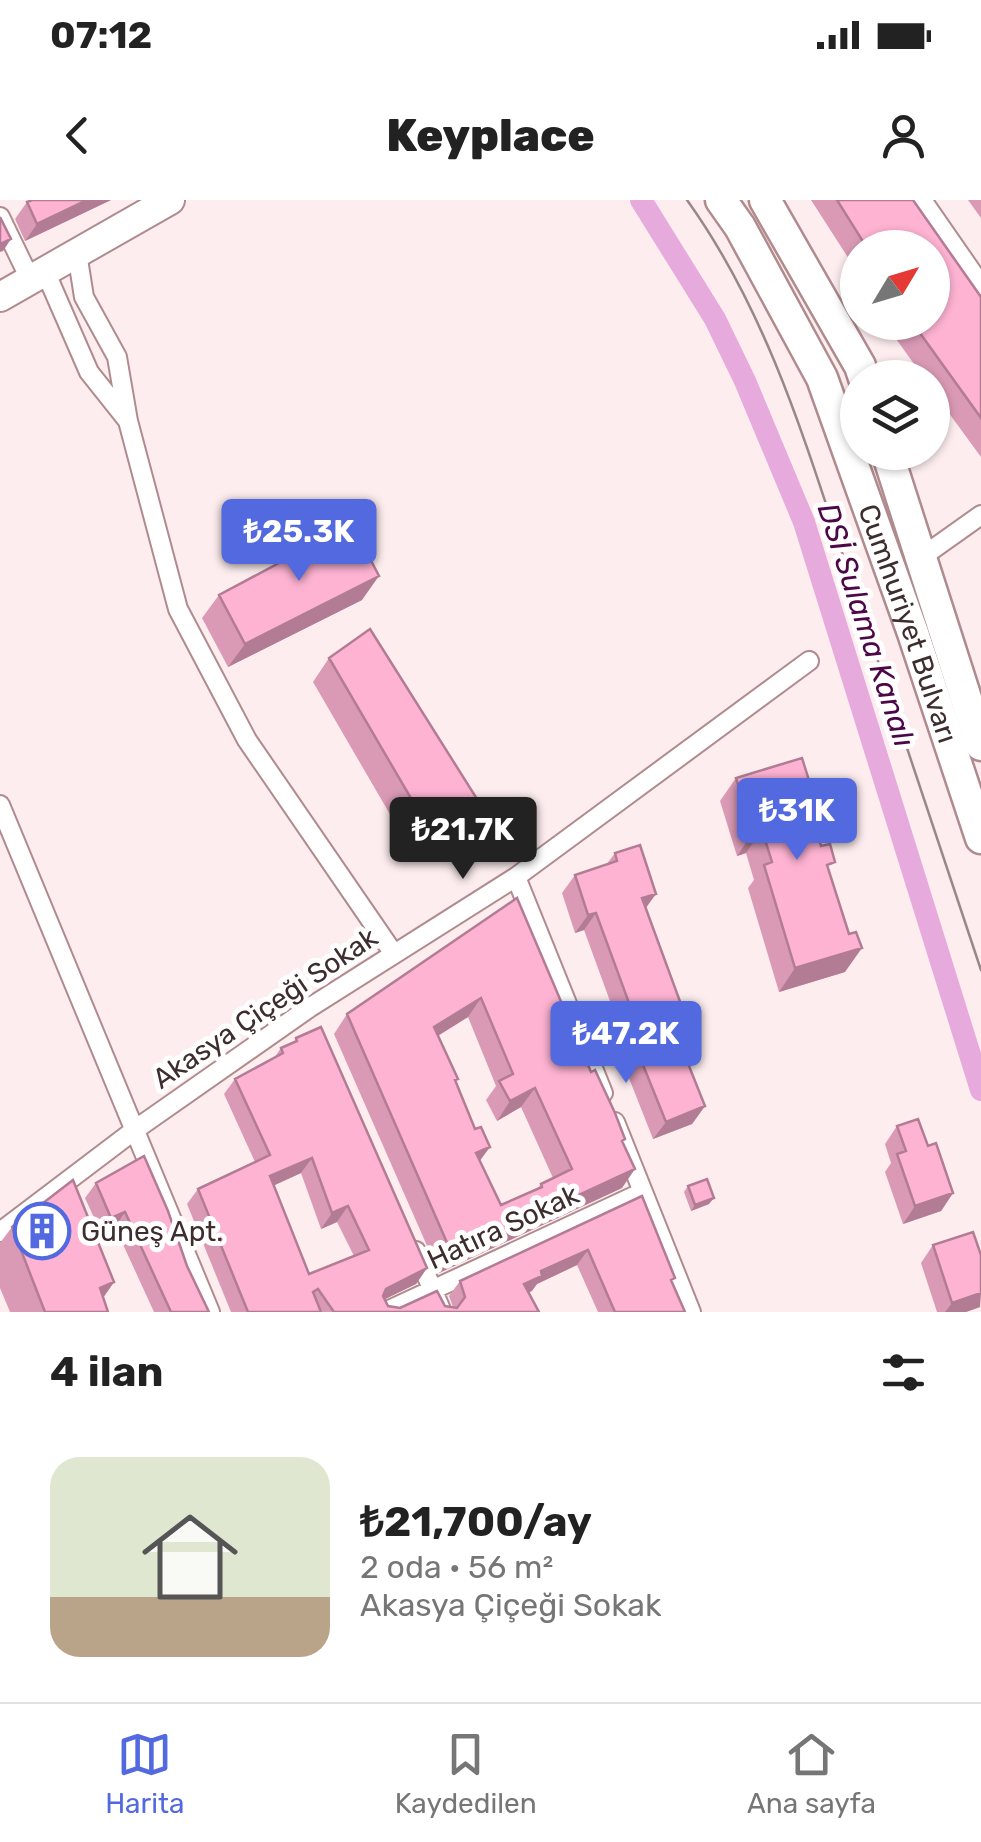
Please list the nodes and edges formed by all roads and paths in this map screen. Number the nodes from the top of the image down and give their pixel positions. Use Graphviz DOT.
graph roads {
  1 [pos="170,200"];
  2 [pos="721,200"];
  3 [pos="766,200"];
  4 [pos="922,200"];
  5 [pos="0,218"];
  6 [pos="77,252"];
  7 [pos="37,275"];
  8 [pos="981,285"];
  9 [pos="0,297"];
  10 [pos="857,360"];
  11 [pos="128,420"];
  12 [pos="892,470"];
  13 [pos="981,515"];
  14 [pos="919,559"];
  15 [pos="809,661"];
  16 [pos="981,745"];
  17 [pos="0,805"];
  18 [pos="981,838"];
  19 [pos="516,877"];
  20 [pos="394,954"];
  21 [pos="136,1129"];
  22 [pos="643,1192"];
  23 [pos="0,1232"];
  24 [pos="410,1237"];
  25 [pos="433,1290"];
  26 [pos="210,1312"];
  27 [pos="386,1312"];
  28 [pos="442,1312"];
  29 [pos="690,1312"];
  1 -- 6 [label="main road"];
  2 -- 18 [label="main road, Cumhuriyet Bulvarı"];
  3 -- 10 [label="main road"];
  4 -- 8 [label="street"];
  5 -- 7 [label="street"];
  6 -- 7 [label="main road"];
  6 -- 11 [label="street"];
  7 -- 9 [label="main road"];
  7 -- 11 [label="street"];
  11 -- 20 [label="street"];
  12 -- 14 [label="main road, Cumhuriyet Bulvarı"];
  13 -- 14 [label="street"];
  14 -- 16 [label="main road, Cumhuriyet Bulvarı"];
  15 -- 19 [label="street, Akasya Çiçeği Sokak"];
  17 -- 21 [label="street"];
  19 -- 20 [label="street, Akasya Çiçeği Sokak"];
  19 -- 22 [label="street"];
  20 -- 21 [label="street, Akasya Çiçeği Sokak"];
  21 -- 23 [label="street, Akasya Çiçeği Sokak"];
  21 -- 26 [label="street"];
  22 -- 25 [label="street, Hatıra Sokak"];
  22 -- 29 [label="street"];
  24 -- 25 [label="street"];
  25 -- 27 [label="street, Hatıra Sokak"];
  25 -- 28 [label="street"];
}
